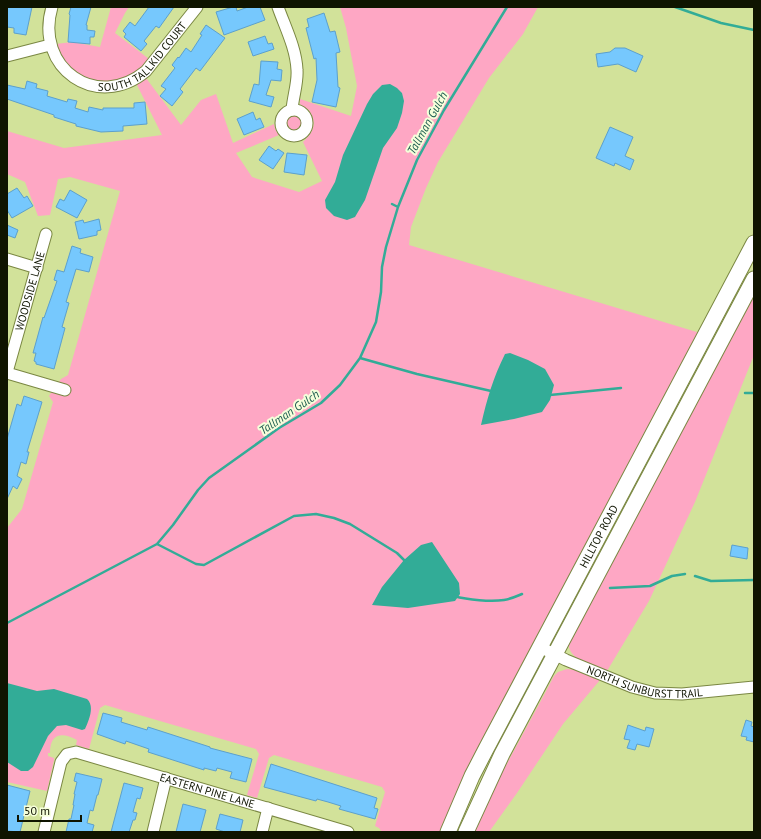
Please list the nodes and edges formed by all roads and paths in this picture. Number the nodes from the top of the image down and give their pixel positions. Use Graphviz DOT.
graph roads {
  1 [pos="52,7"];
  2 [pos="197,7"];
  3 [pos="278,7"];
  4 [pos="50,45"];
  5 [pos="7,56"];
  6 [pos="292,110"];
  7 [pos="46,234"];
  8 [pos="754,243"];
  9 [pos="7,260"];
  10 [pos="37,268"];
  11 [pos="754,279"];
  12 [pos="7,373"];
  13 [pos="65,390"];
  14 [pos="540,647"];
  15 [pos="555,654"];
  16 [pos="754,687"];
  17 [pos="166,778"];
  18 [pos="268,808"];
  19 [pos="44,832"];
  20 [pos="153,832"];
  21 [pos="262,832"];
  22 [pos="348,832"];
  23 [pos="448,832"];
  24 [pos="466,832"];
  1 -- 4 [label="street"];
  2 -- 4 [label="street, SOUTH TALLKID COURT"];
  3 -- 6 [label="street"];
  4 -- 5 [label="street"];
  7 -- 10 [label="street, WOODSIDE LANE"];
  8 -- 14 [label="main road, HILLTOP ROAD"];
  9 -- 10 [label="street"];
  10 -- 12 [label="street, WOODSIDE LANE"];
  11 -- 15 [label="main road, HILLTOP ROAD"];
  12 -- 13 [label="street"];
  14 -- 15 [label="street, NORTH SUNBURST TRAIL"];
  14 -- 23 [label="main road, HILLTOP ROAD"];
  15 -- 16 [label="street, NORTH SUNBURST TRAIL"];
  15 -- 24 [label="main road, HILLTOP ROAD"];
  17 -- 18 [label="street, EASTERN PINE LANE"];
  17 -- 19 [label="street, EASTERN PINE LANE"];
  17 -- 20 [label="street"];
  18 -- 21 [label="street"];
  18 -- 22 [label="street, EASTERN PINE LANE"];
}
